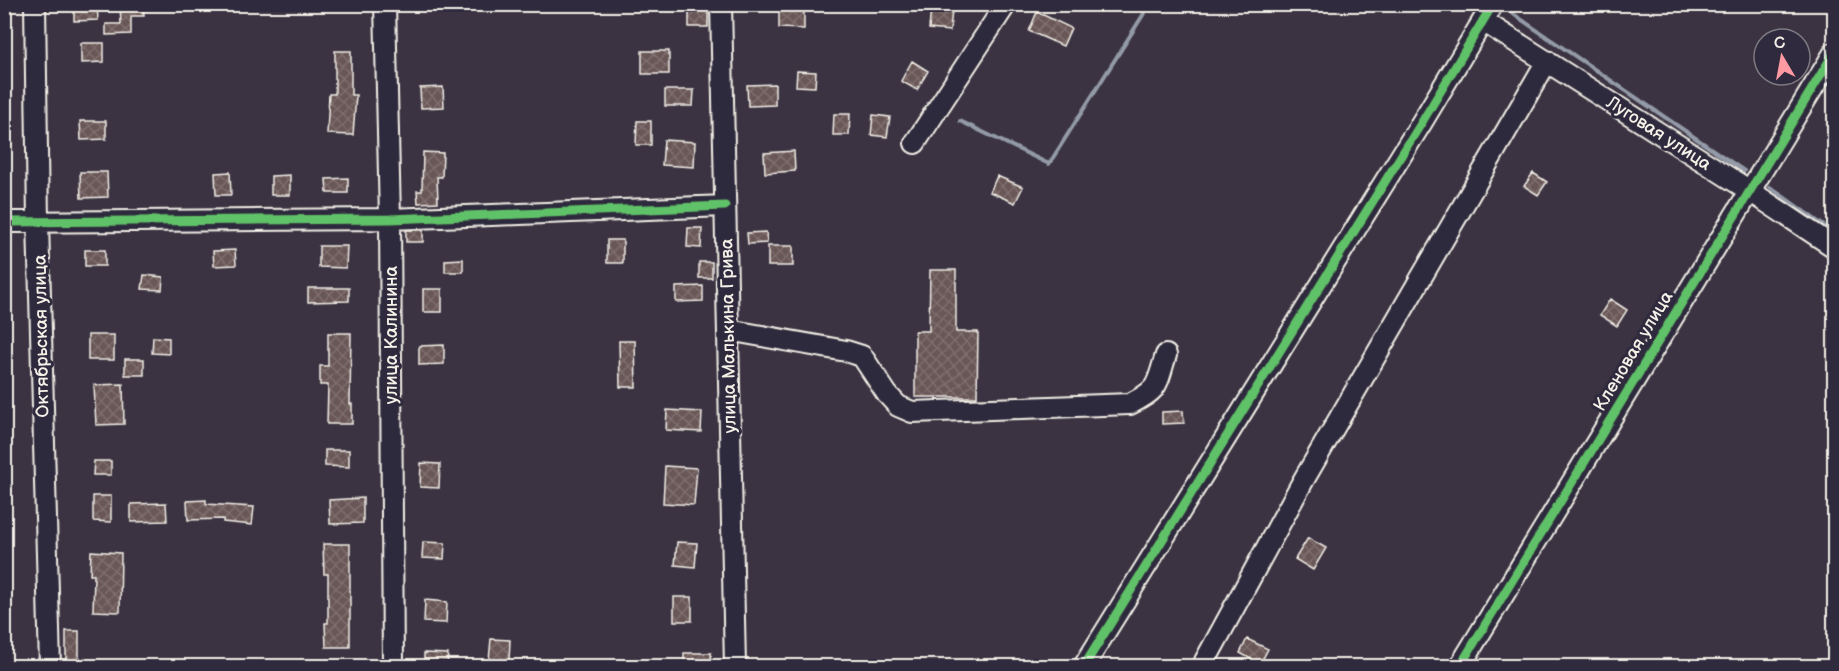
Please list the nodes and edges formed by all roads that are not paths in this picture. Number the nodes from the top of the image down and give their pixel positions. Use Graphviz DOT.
graph roads {
  1 [pos="35,4"];
  2 [pos="385,4"];
  3 [pos="721,4"];
  4 [pos="1006,4"];
  5 [pos="1488,13"];
  6 [pos="1834,53"];
  7 [pos="1547,61"];
  8 [pos="915,143"];
  9 [pos="1750,191"];
  10 [pos="725,206"];
  11 [pos="390,219"];
  12 [pos="4,222"];
  13 [pos="38,222"];
  14 [pos="1834,247"];
  15 [pos="728,330"];
  16 [pos="1166,355"];
  17 [pos="1205,661"];
  18 [pos="50,666"];
  19 [pos="393,666"];
  20 [pos="735,666"];
  21 [pos="1084,666"];
  22 [pos="1460,666"];
  1 -- 13 [label="street, Октябрьская улица"];
  2 -- 11 [label="street, улица Калинина"];
  3 -- 10 [label="street, улица Малькина Грива"];
  4 -- 8 [label="street"];
  5 -- 7 [label="street, Луговая улица"];
  5 -- 21 [label="street"];
  6 -- 9 [label="street, Кленовая улица"];
  7 -- 9 [label="street, Луговая улица"];
  7 -- 17 [label="street"];
  9 -- 14 [label="street, Луговая улица"];
  9 -- 22 [label="street, Кленовая улица"];
  10 -- 11 [label="street"];
  10 -- 15 [label="street, улица Малькина Грива"];
  11 -- 13 [label="street"];
  11 -- 19 [label="street, улица Калинина"];
  12 -- 13 [label="street"];
  13 -- 18 [label="street, Октябрьская улица"];
  15 -- 16 [label="street"];
  15 -- 20 [label="street, улица Малькина Грива"];
}
